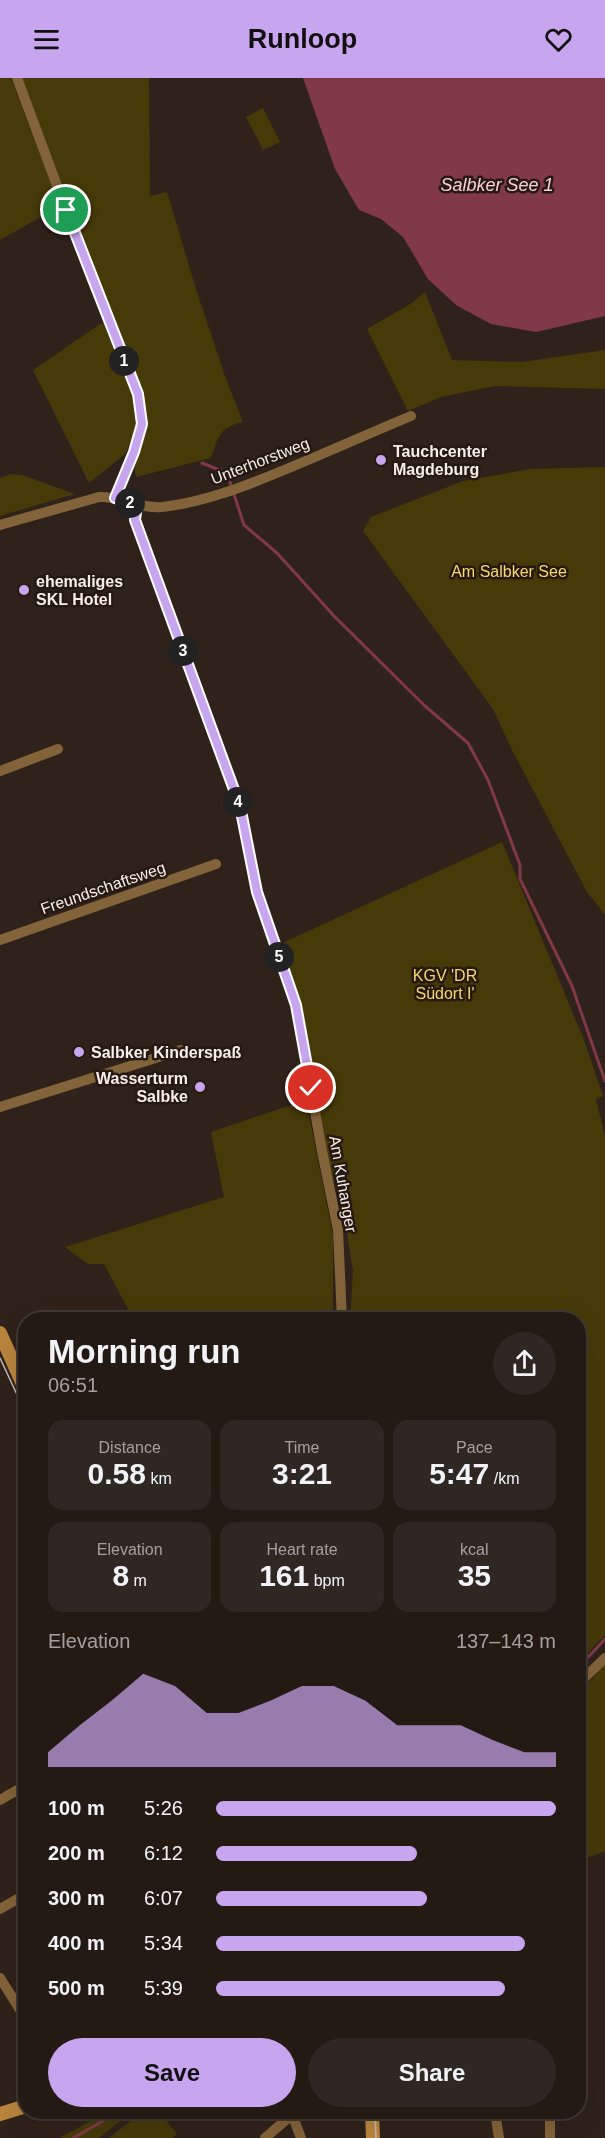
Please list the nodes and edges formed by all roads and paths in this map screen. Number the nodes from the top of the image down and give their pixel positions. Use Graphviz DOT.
graph roads {
  1 [pos="17,78"];
  2 [pos="411,416"];
  3 [pos="115,498"];
  4 [pos="137,505"];
  5 [pos="0,525"];
  6 [pos="58,749"];
  7 [pos="0,771"];
  8 [pos="216,864"];
  9 [pos="0,940"];
  10 [pos="181,1050"];
  11 [pos="0,1107"];
  12 [pos="342,1312"];
  13 [pos="0,1332"];
  14 [pos="18,1373"];
  15 [pos="605,1658"];
  16 [pos="586,1676"];
  17 [pos="18,1790"];
  18 [pos="0,1800"];
  19 [pos="18,1899"];
  20 [pos="0,1909"];
  21 [pos="0,1978"];
  22 [pos="18,2006"];
  23 [pos="18,2108"];
  24 [pos="0,2114"];
  25 [pos="286,2119"];
  26 [pos="295,2119"];
  27 [pos="372,2119"];
  28 [pos="496,2119"];
  29 [pos="550,2119"];
  30 [pos="265,2138"];
  31 [pos="301,2138"];
  32 [pos="373,2138"];
  33 [pos="499,2138"];
  34 [pos="550,2138"];
  1 -- 3 [label="street"];
  2 -- 4 [label="street, Unterhorstweg"];
  3 -- 4 [label="street, Unterhorstweg"];
  3 -- 5 [label="street, Unterhorstweg"];
  4 -- 12 [label="street, Am Kuhanger"];
  6 -- 7 [label="street"];
  8 -- 9 [label="street, Freundschaftsweg"];
  10 -- 11 [label="street"];
  13 -- 14 [label="main road"];
  15 -- 16 [label="street"];
  17 -- 18 [label="street"];
  19 -- 20 [label="street"];
  21 -- 22 [label="street"];
  23 -- 24 [label="main road"];
  25 -- 30 [label="street"];
  26 -- 31 [label="street"];
  27 -- 32 [label="main road"];
  28 -- 33 [label="street"];
  29 -- 34 [label="street"];
}
